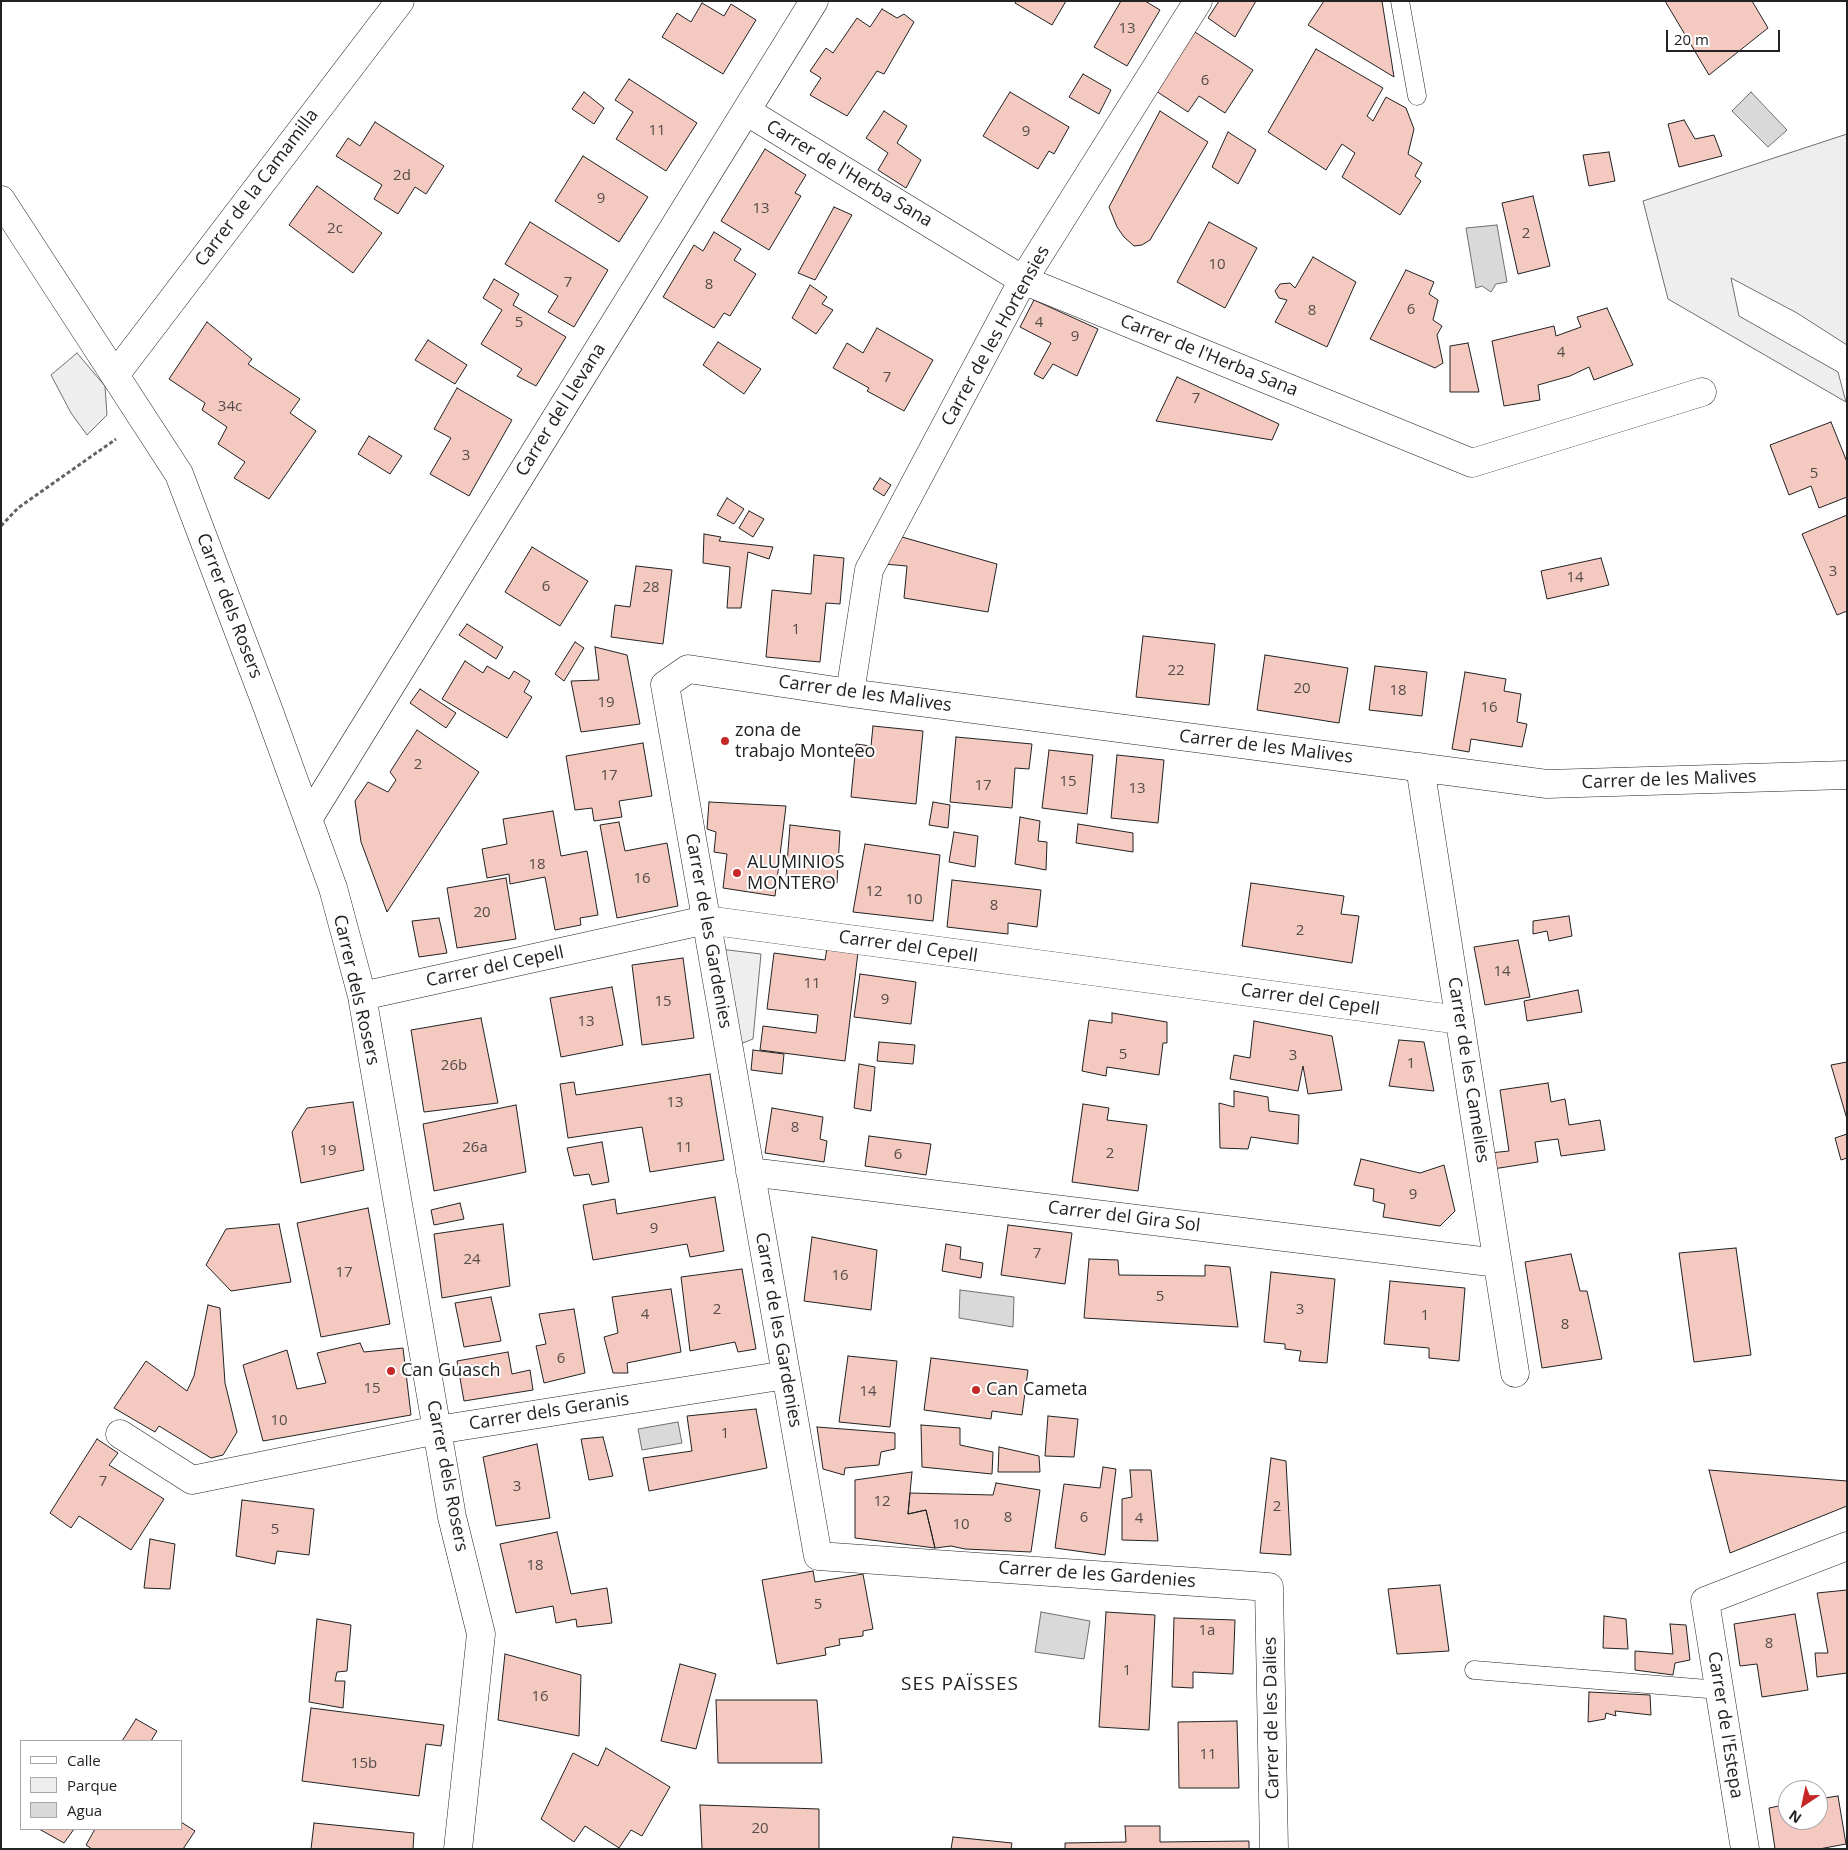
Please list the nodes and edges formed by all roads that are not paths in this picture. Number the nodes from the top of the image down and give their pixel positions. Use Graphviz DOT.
graph roads {
  1 [pos="400,1"];
  2 [pos="814,1"];
  3 [pos="1198,1"];
  4 [pos="1400,1"];
  5 [pos="1417,96"];
  6 [pos="746,111"];
  7 [pos="1,200"];
  8 [pos="1023,280"];
  9 [pos="115,375"];
  10 [pos="1702,392"];
  11 [pos="688,669"];
  12 [pos="850,693"];
  13 [pos="1420,768"];
  14 [pos="1847,775"];
  15 [pos="308,819"];
  16 [pos="706,920"];
  17 [pos="362,996"];
  18 [pos="1460,1020"];
  19 [pos="750,1172"];
  20 [pos="1498,1263"];
  21 [pos="1515,1373"];
  22 [pos="786,1374"];
  23 [pos="437,1430"];
  24 [pos="120,1434"];
  25 [pos="1847,1546"];
  26 [pos="1269,1587"];
  27 [pos="1474,1670"];
  28 [pos="1720,1690"];
  29 [pos="458,1849"];
  30 [pos="1274,1849"];
  31 [pos="1745,1849"];
  1 -- 9 [label="street, Carrer de la Camamilla"];
  2 -- 6 [label="street, Carrer del Llevana"];
  3 -- 8 [label="street, Carrer de les Hortensies"];
  4 -- 5 [label="lane"];
  6 -- 8 [label="street, Carrer de l'Herba Sana"];
  6 -- 15 [label="street, Carrer del Llevana"];
  7 -- 9 [label="street, Carrer dels Rosers"];
  8 -- 10 [label="street, Carrer de l'Herba Sana"];
  8 -- 12 [label="street, Carrer de les Hortensies"];
  9 -- 15 [label="street, Carrer dels Rosers"];
  11 -- 12 [label="street, Carrer de les Malives"];
  11 -- 16 [label="street, Carrer de les Gardenies"];
  12 -- 13 [label="street, Carrer de les Malives"];
  13 -- 14 [label="street, Carrer de les Malives"];
  13 -- 18 [label="street, Carrer de les Camelies"];
  15 -- 17 [label="street, Carrer dels Rosers"];
  16 -- 17 [label="street, Carrer del Cepell"];
  16 -- 18 [label="street, Carrer del Cepell"];
  16 -- 19 [label="street, Carrer de les Gardenies"];
  17 -- 23 [label="street, Carrer dels Rosers"];
  18 -- 20 [label="street, Carrer de les Camelies"];
  19 -- 20 [label="street, Carrer del Gira Sol"];
  19 -- 22 [label="street, Carrer de les Gardenies"];
  20 -- 21 [label="street, Carrer de les Camelies"];
  22 -- 23 [label="street, Carrer dels Geranis"];
  22 -- 26 [label="street, Carrer de les Gardenies"];
  23 -- 24 [label="street, Carrer dels Geranis"];
  23 -- 29 [label="street, Carrer dels Rosers"];
  25 -- 28 [label="street, Carrer de l'Estepa"];
  26 -- 30 [label="street, Carrer de les Dalies"];
  27 -- 28 [label="lane"];
  28 -- 31 [label="street, Carrer de l'Estepa"];
}
